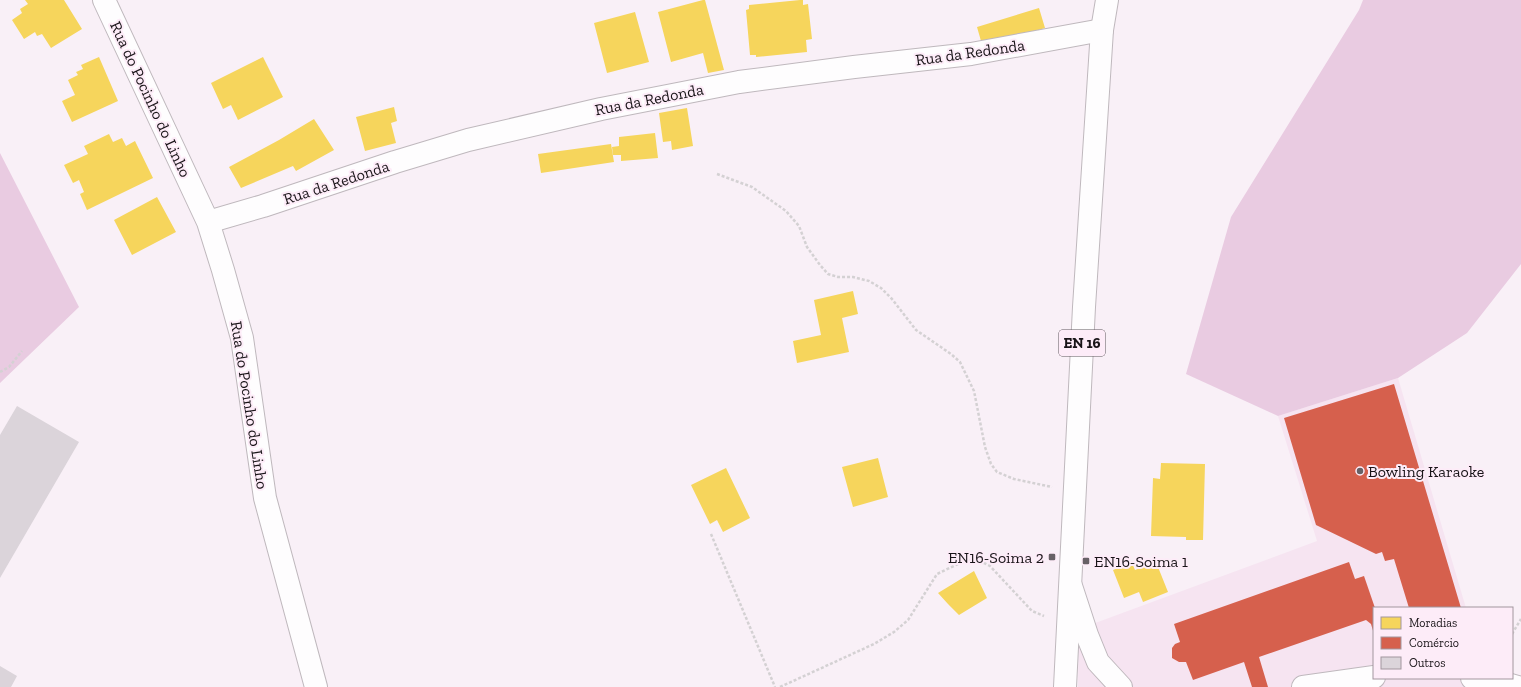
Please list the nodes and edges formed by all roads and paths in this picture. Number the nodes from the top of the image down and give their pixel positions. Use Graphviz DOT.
graph roads {
  1 [pos="104,0"];
  2 [pos="1107,0"];
  3 [pos="1102,30"];
  4 [pos="717,174"];
  5 [pos="208,222"];
  6 [pos="22,351"];
  7 [pos="0,372"];
  8 [pos="1074,491"];
  9 [pos="711,534"];
  10 [pos="1069,580"];
  11 [pos="1521,619"];
  12 [pos="1068,624"];
  13 [pos="1513,632"];
  14 [pos="1373,677"];
  15 [pos="1480,679"];
  16 [pos="316,687"];
  17 [pos="775,687"];
  18 [pos="780,687"];
  19 [pos="1065,687"];
  20 [pos="1121,687"];
  21 [pos="1303,687"];
  22 [pos="1518,687"];
  1 -- 5 [label="street, Rua do Pocinho do Linho"];
  2 -- 3 [label="street, EN 16"];
  3 -- 5 [label="street, Rua da Redonda"];
  3 -- 8 [label="street, EN 16"];
  4 -- 8 [label="path"];
  5 -- 16 [label="street, Rua do Pocinho do Linho"];
  6 -- 7 [label="path"];
  8 -- 10 [label="street, EN 16"];
  9 -- 17 [label="path"];
  10 -- 12 [label="street, EN 16"];
  10 -- 20 [label="street"];
  11 -- 13 [label="path"];
  12 -- 18 [label="path"];
  12 -- 19 [label="street, EN 16"];
  14 -- 21 [label="street"];
  15 -- 22 [label="street"];
}
